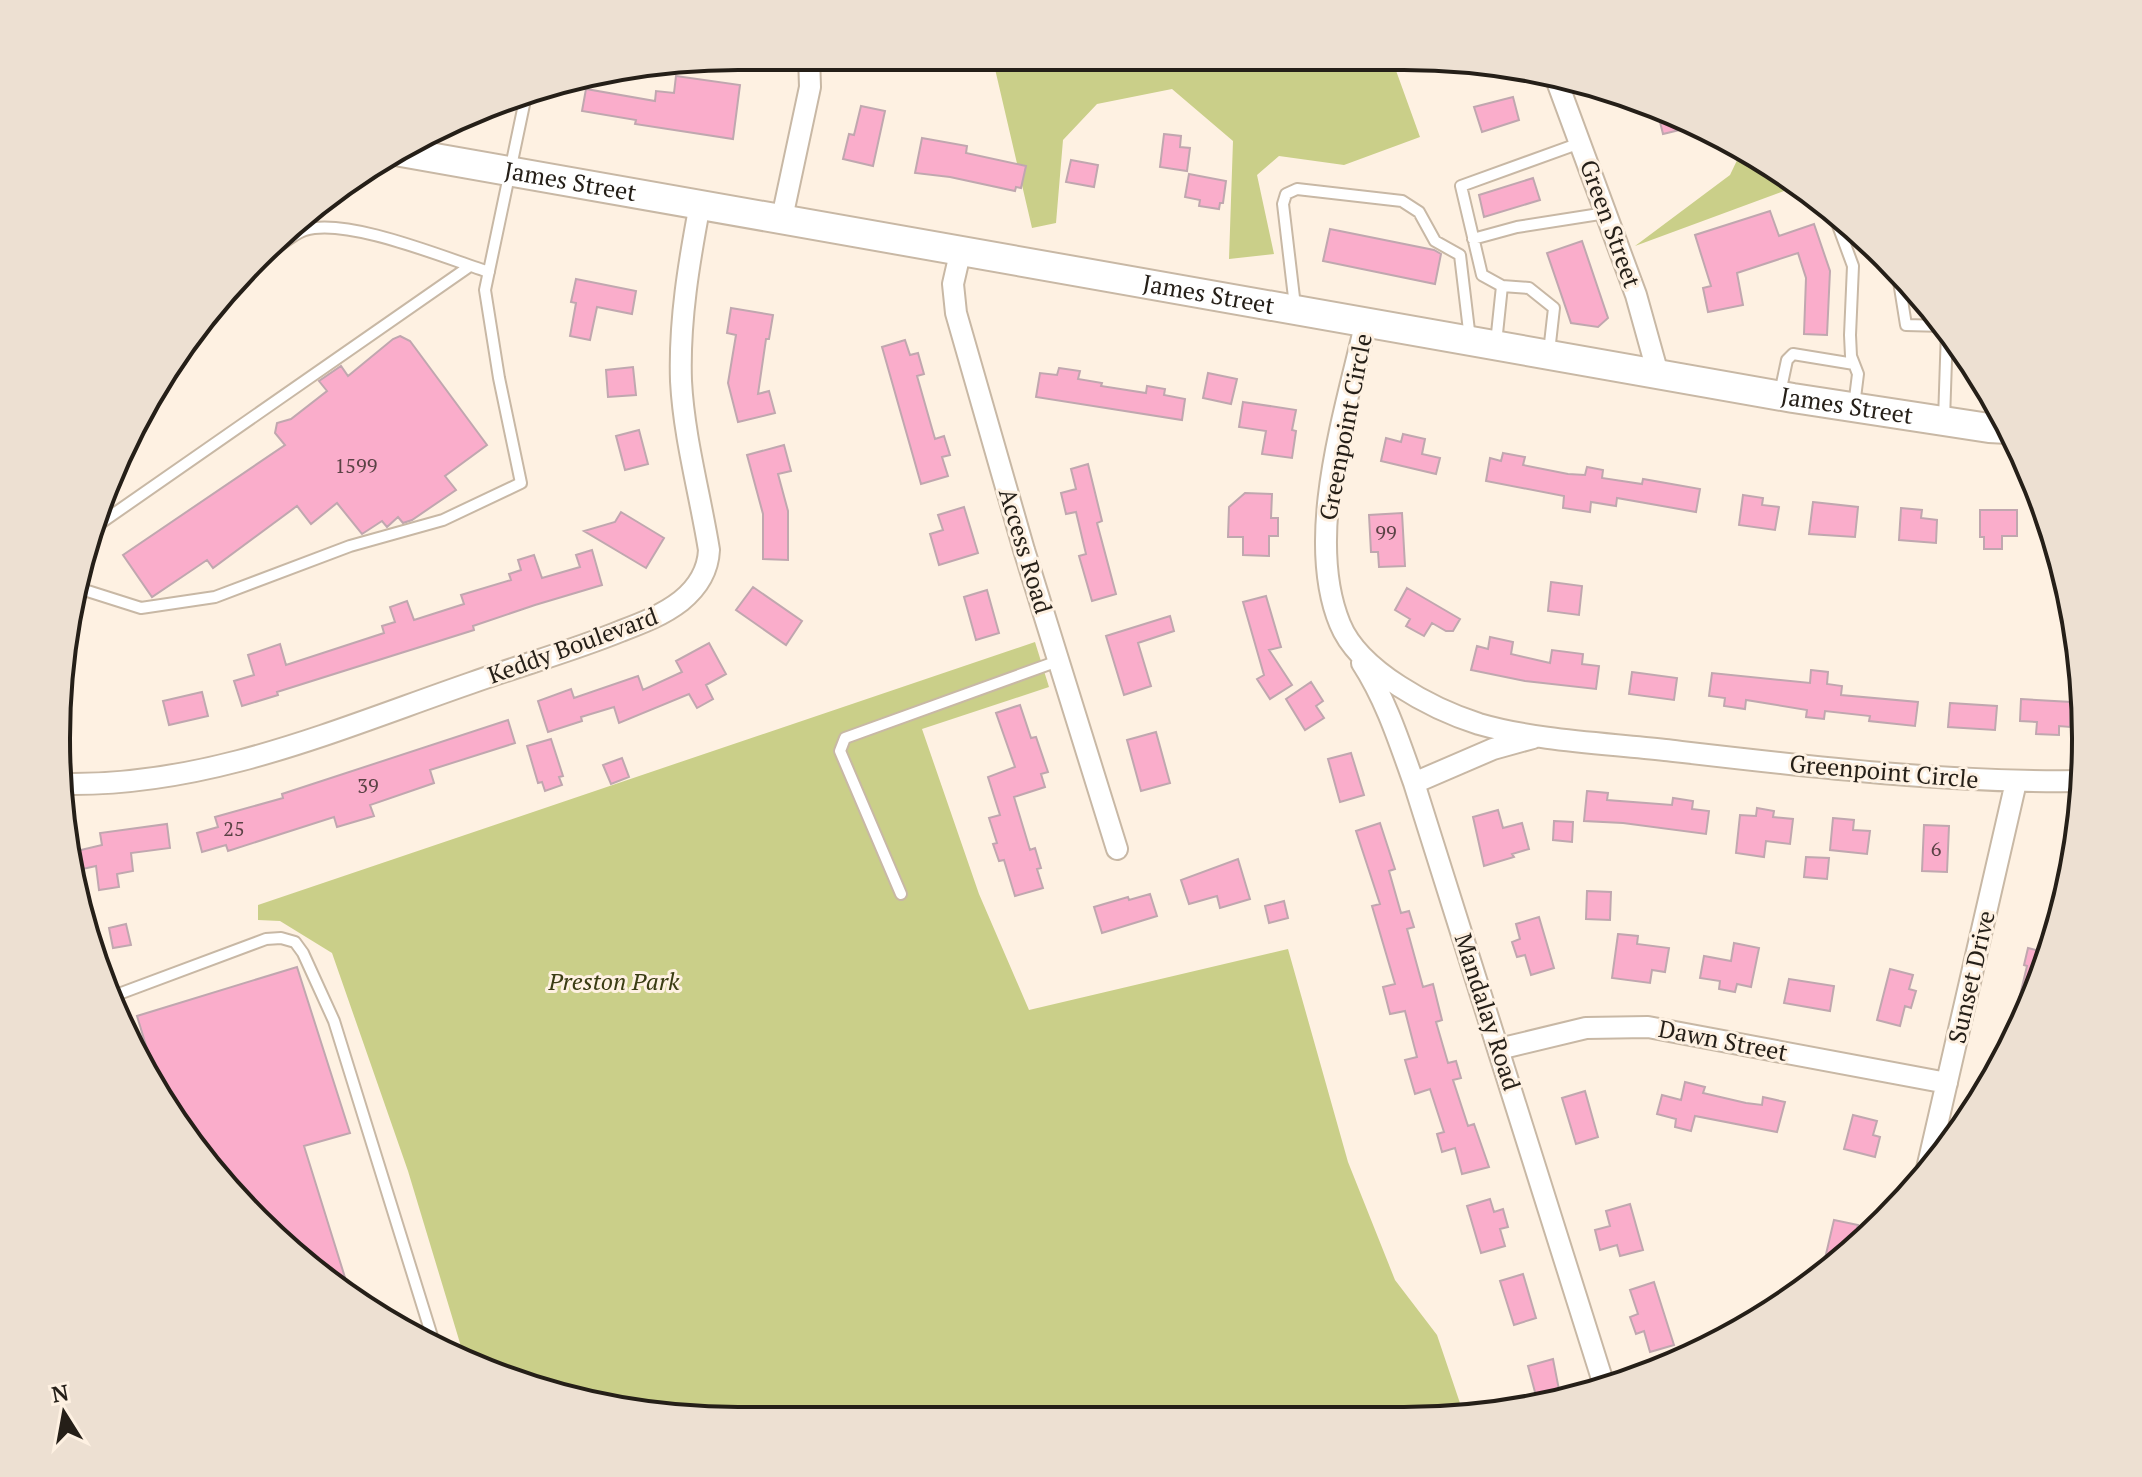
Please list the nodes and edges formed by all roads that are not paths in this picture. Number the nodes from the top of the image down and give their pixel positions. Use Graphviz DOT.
graph roads {
  1 [pos="809,70"];
  2 [pos="1560,89"];
  3 [pos="522,106"];
  4 [pos="1580,143"];
  5 [pos="412,156"];
  6 [pos="508,171"];
  7 [pos="700,204"];
  8 [pos="1606,213"];
  9 [pos="782,218"];
  10 [pos="305,230"];
  11 [pos="1841,234"];
  12 [pos="1473,239"];
  13 [pos="961,249"];
  14 [pos="470,266"];
  15 [pos="489,272"];
  16 [pos="1502,286"];
  17 [pos="1901,292"];
  18 [pos="1295,308"];
  19 [pos="1366,321"];
  20 [pos="1930,327"];
  21 [pos="1483,342"];
  22 [pos="1945,347"];
  23 [pos="1549,354"];
  24 [pos="1854,364"];
  25 [pos="1658,374"];
  26 [pos="1780,395"];
  27 [pos="1854,408"];
  28 [pos="1944,422"];
  29 [pos="1995,428"];
  30 [pos="107,519"];
  31 [pos="87,591"];
  32 [pos="1351,646"];
  33 [pos="1058,661"];
  34 [pos="1544,736"];
  35 [pos="2071,781"];
  36 [pos="2016,782"];
  37 [pos="1414,783"];
  38 [pos="71,784"];
  39 [pos="1117,849"];
  40 [pos="901,894"];
  41 [pos="121,993"];
  42 [pos="1499,1049"];
  43 [pos="1947,1083"];
  44 [pos="1932,1147"];
  45 [pos="430,1331"];
  46 [pos="1601,1377"];
  1 -- 9 [label="street"];
  2 -- 4 [label="street, Green Street"];
  3 -- 6 [label="lane"];
  4 -- 8 [label="street, Green Street"];
  4 -- 12 [label="lane"];
  5 -- 6 [label="main road, James Street"];
  6 -- 7 [label="main road, James Street"];
  6 -- 15 [label="lane"];
  7 -- 9 [label="main road, James Street"];
  7 -- 38 [label="street, Keddy Boulevard"];
  8 -- 12 [label="lane"];
  8 -- 25 [label="street, Green Street"];
  9 -- 13 [label="main road, James Street"];
  10 -- 14 [label="lane"];
  11 -- 24 [label="lane"];
  12 -- 16 [label="lane"];
  13 -- 18 [label="main road, James Street"];
  13 -- 33 [label="street, Access Road"];
  14 -- 15 [label="lane"];
  14 -- 30 [label="lane"];
  15 -- 31 [label="lane"];
  16 -- 21 [label="lane"];
  16 -- 23 [label="lane"];
  17 -- 20 [label="lane"];
  18 -- 19 [label="main road, James Street"];
  18 -- 21 [label="lane"];
  19 -- 21 [label="main road, James Street"];
  19 -- 32 [label="street, Greenpoint Circle"];
  21 -- 23 [label="main road, James Street"];
  22 -- 28 [label="lane"];
  23 -- 25 [label="main road, James Street"];
  24 -- 26 [label="lane"];
  24 -- 27 [label="lane"];
  25 -- 26 [label="main road, James Street"];
  26 -- 27 [label="main road, James Street"];
  27 -- 28 [label="main road, James Street"];
  28 -- 29 [label="main road, James Street"];
  32 -- 34 [label="street, Greenpoint Circle"];
  32 -- 37 [label="street, Mandalay Road"];
  33 -- 39 [label="street, Access Road"];
  33 -- 40 [label="lane"];
  34 -- 36 [label="street, Greenpoint Circle"];
  34 -- 37 [label="street, Greenpoint Circle"];
  35 -- 36 [label="street, Greenpoint Circle"];
  36 -- 43 [label="street, Sunset Drive"];
  37 -- 42 [label="street, Mandalay Road"];
  41 -- 45 [label="lane"];
  42 -- 43 [label="street, Dawn Street"];
  42 -- 46 [label="street, Mandalay Road"];
  43 -- 44 [label="street, Sunset Drive"];
}
